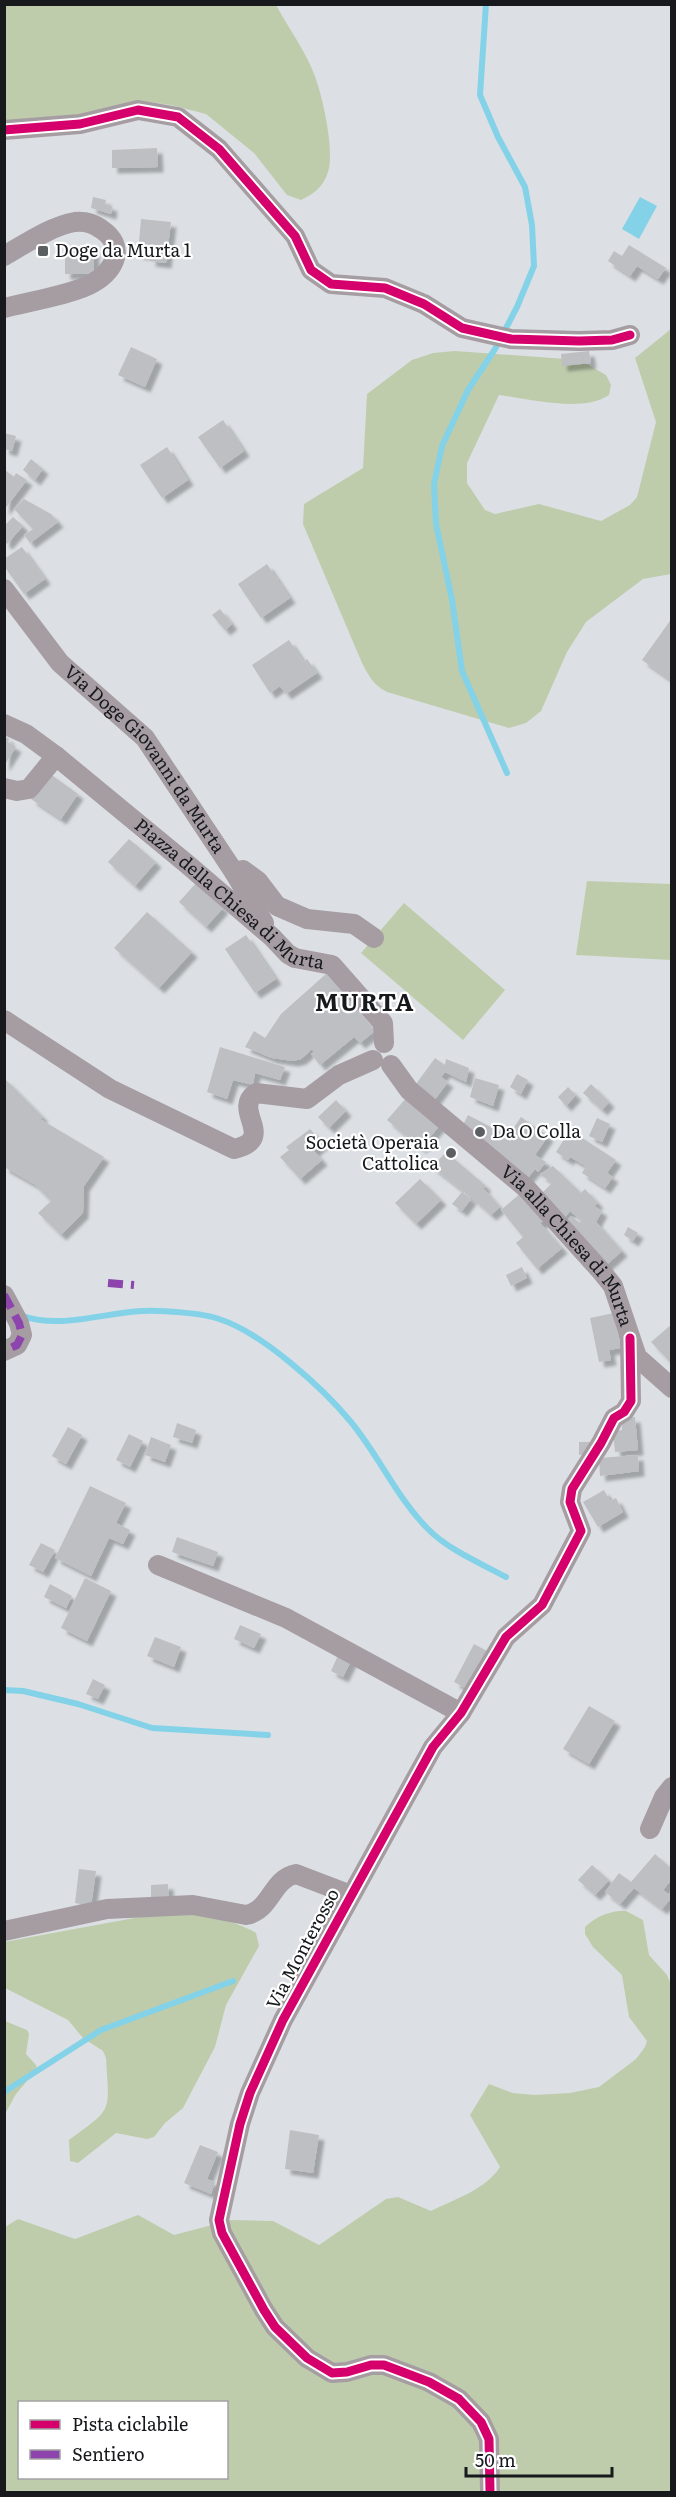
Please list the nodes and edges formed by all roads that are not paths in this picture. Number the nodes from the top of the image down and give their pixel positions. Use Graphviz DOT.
graph roads {
  1 [pos="4,130"];
  2 [pos="4,256"];
  3 [pos="4,308"];
  4 [pos="630,335"];
  5 [pos="4,589"];
  6 [pos="4,724"];
  7 [pos="56,756"];
  8 [pos="4,788"];
  9 [pos="234,872"];
  10 [pos="272,937"];
  11 [pos="374,938"];
  12 [pos="4,1020"];
  13 [pos="382,1063"];
  14 [pos="5,1297"];
  15 [pos="630,1338"];
  16 [pos="4,1351"];
  17 [pos="672,1388"];
  18 [pos="158,1565"];
  19 [pos="461,1713"];
  20 [pos="672,1787"];
  21 [pos="650,1829"];
  22 [pos="351,1895"];
  23 [pos="4,1931"];
  24 [pos="490,2493"];
  1 -- 4 [label="street"];
  2 -- 3 [label="street"];
  5 -- 9 [label="street, Via Doge Giovanni da Murta"];
  6 -- 7 [label="street, Piazza della Chiesa di Murta"];
  7 -- 8 [label="street"];
  7 -- 10 [label="street, Piazza della Chiesa di Murta"];
  9 -- 10 [label="street, Via Doge Giovanni da Murta"];
  9 -- 11 [label="street"];
  10 -- 13 [label="street, Piazza della Chiesa di Murta"];
  12 -- 13 [label="street"];
  13 -- 15 [label="street, Via alla Chiesa di Murta"];
  14 -- 16 [label="street"];
  15 -- 17 [label="street, Via alla Chiesa di Murta"];
  15 -- 19 [label="street, Via Monterosso"];
  18 -- 19 [label="street"];
  19 -- 22 [label="street, Via Monterosso"];
  20 -- 21 [label="street"];
  22 -- 23 [label="street"];
  22 -- 24 [label="street, Via Monterosso"];
}
